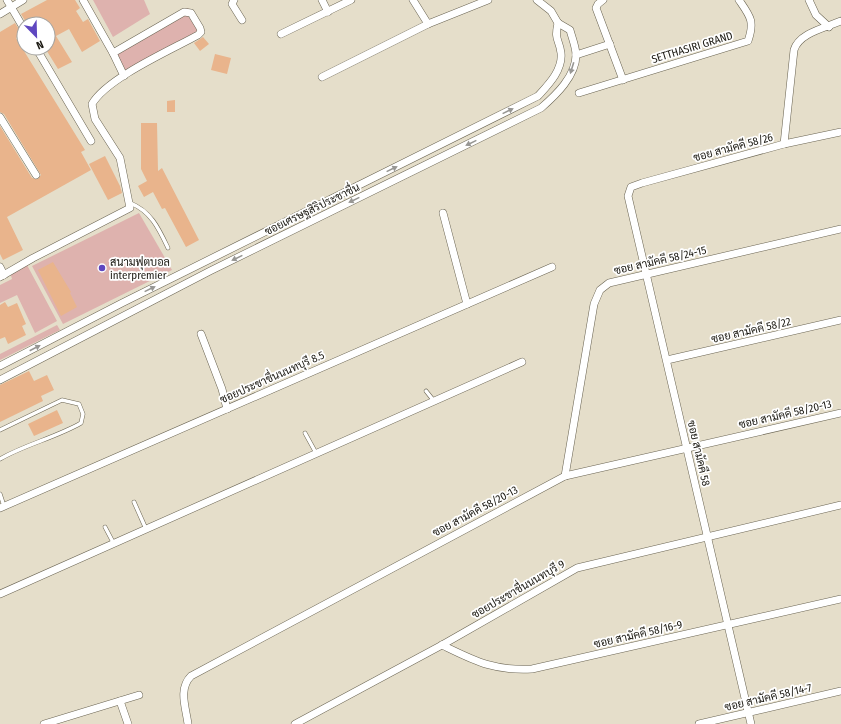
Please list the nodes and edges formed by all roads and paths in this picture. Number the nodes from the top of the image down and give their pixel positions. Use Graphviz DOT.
graph roads {
  1 [pos="7,0"];
  2 [pos="23,0"];
  3 [pos="83,0"];
  4 [pos="234,0"];
  5 [pos="322,0"];
  6 [pos="351,0"];
  7 [pos="413,0"];
  8 [pos="488,0"];
  9 [pos="537,0"];
  10 [pos="603,0"];
  11 [pos="738,0"];
  12 [pos="809,0"];
  13 [pos="11,7"];
  14 [pos="328,12"];
  15 [pos="0,14"];
  16 [pos="16,16"];
  17 [pos="242,20"];
  18 [pos="841,21"];
  19 [pos="558,23"];
  20 [pos="428,24"];
  21 [pos="829,27"];
  22 [pos="281,34"];
  23 [pos="610,44"];
  24 [pos="113,53"];
  25 [pos="576,55"];
  26 [pos="41,56"];
  27 [pos="124,76"];
  28 [pos="322,77"];
  29 [pos="623,80"];
  30 [pos="579,93"];
  31 [pos="0,116"];
  32 [pos="841,132"];
  33 [pos="91,141"];
  34 [pos="784,144"];
  35 [pos="36,175"];
  36 [pos="631,186"];
  37 [pos="130,203"];
  38 [pos="443,213"];
  39 [pos="841,229"];
  40 [pos="168,248"];
  41 [pos="0,267"];
  42 [pos="552,267"];
  43 [pos="646,274"];
  44 [pos="2,276"];
  45 [pos="468,304"];
  46 [pos="841,320"];
  47 [pos="201,334"];
  48 [pos="667,360"];
  49 [pos="522,362"];
  50 [pos="0,366"];
  51 [pos="0,380"];
  52 [pos="426,391"];
  53 [pos="434,401"];
  54 [pos="227,409"];
  55 [pos="841,413"];
  56 [pos="0,430"];
  57 [pos="305,433"];
  58 [pos="687,448"];
  59 [pos="316,454"];
  60 [pos="0,459"];
  61 [pos="565,476"];
  62 [pos="0,494"];
  63 [pos="134,502"];
  64 [pos="841,505"];
  65 [pos="2,507"];
  66 [pos="105,527"];
  67 [pos="146,529"];
  68 [pos="707,537"];
  69 [pos="114,544"];
  70 [pos="0,594"];
  71 [pos="841,599"];
  72 [pos="728,625"];
  73 [pos="442,645"];
  74 [pos="841,690"];
  75 [pos="139,695"];
  76 [pos="120,701"];
  77 [pos="748,712"];
  78 [pos="44,724"];
  79 [pos="128,724"];
  80 [pos="188,724"];
  81 [pos="295,724"];
  82 [pos="699,724"];
  83 [pos="751,724"];
  1 -- 13 [label="street"];
  2 -- 13 [label="street"];
  3 -- 24 [label="street"];
  4 -- 17 [label="street"];
  5 -- 14 [label="street"];
  6 -- 14 [label="street"];
  7 -- 20 [label="street"];
  8 -- 20 [label="street"];
  9 -- 19 [label="street, ซอยเศรษฐสิริประชาชื่น"];
  10 -- 23 [label="street"];
  11 -- 29 [label="street, SETTHASIRI GRAND"];
  12 -- 21 [label="street"];
  13 -- 15 [label="street"];
  13 -- 16 [label="street"];
  14 -- 22 [label="street"];
  18 -- 21 [label="street"];
  19 -- 25 [label="street, ซอยเศรษฐสิริประชาชื่น"];
  50 -- 19 [label="street, ซอยเศรษฐสิริประชาชื่น, one-way"];
  20 -- 28 [label="street"];
  21 -- 34 [label="street"];
  23 -- 25 [label="street"];
  23 -- 29 [label="street"];
  24 -- 27 [label="street"];
  24 -- 27 [label="street"];
  25 -- 51 [label="street, ซอยเศรษฐสิริประชาชื่น, one-way"];
  26 -- 33 [label="street"];
  27 -- 37 [label="street"];
  29 -- 30 [label="street, SETTHASIRI GRAND"];
  31 -- 35 [label="street"];
  32 -- 34 [label="street, ซอย สามัคคี 58/26"];
  34 -- 36 [label="street, ซอย สามัคคี 58/26"];
  36 -- 43 [label="street, ซอย สามัคคี 58"];
  37 -- 40 [label="lane"];
  37 -- 44 [label="street"];
  38 -- 45 [label="street"];
  39 -- 43 [label="street, ซอย สามัคคี 58/24-15"];
  41 -- 44 [label="street"];
  42 -- 45 [label="street, ซอยประชาชื่นนนทบุรี 8.5"];
  43 -- 48 [label="street, ซอย สามัคคี 58"];
  43 -- 61 [label="street, ซอย สามัคคี 58/24-15"];
  45 -- 54 [label="street, ซอยประชาชื่นนนทบุรี 8.5"];
  46 -- 48 [label="street, ซอย สามัคคี 58/22"];
  47 -- 54 [label="street"];
  48 -- 58 [label="street, ซอย สามัคคี 58"];
  49 -- 53 [label="street"];
  52 -- 53 [label="lane"];
  53 -- 59 [label="street"];
  54 -- 65 [label="street, ซอยประชาชื่นนนทบุรี 8.5"];
  55 -- 58 [label="street, ซอย สามัคคี 58/20-13"];
  56 -- 60 [label="lane"];
  57 -- 59 [label="lane"];
  58 -- 61 [label="street, ซอย สามัคคี 58/20-13"];
  58 -- 68 [label="street, ซอย สามัคคี 58"];
  59 -- 67 [label="street"];
  61 -- 80 [label="street, ซอย สามัคคี 58/20-13"];
  62 -- 65 [label="lane"];
  63 -- 67 [label="lane"];
  64 -- 68 [label="street, ซอยประชาชื่นนนทบุรี 9"];
  66 -- 69 [label="lane"];
  67 -- 69 [label="street"];
  68 -- 72 [label="street, ซอย สามัคคี 58"];
  68 -- 73 [label="street, ซอยประชาชื่นนนทบุรี 9"];
  69 -- 70 [label="street"];
  71 -- 72 [label="street, ซอย สามัคคี 58/16-9"];
  72 -- 73 [label="street, ซอย สามัคคี 58/16-9"];
  72 -- 77 [label="street, ซอย สามัคคี 58"];
  73 -- 81 [label="street, ซอยประชาชื่นนนทบุรี 9"];
  74 -- 77 [label="street, ซอย สามัคคี 58/14-7"];
  75 -- 76 [label="street"];
  76 -- 78 [label="street"];
  76 -- 79 [label="street"];
  77 -- 82 [label="street, ซอย สามัคคี 58/14-7"];
  77 -- 83 [label="street, ซอย สามัคคี 58"];
}
